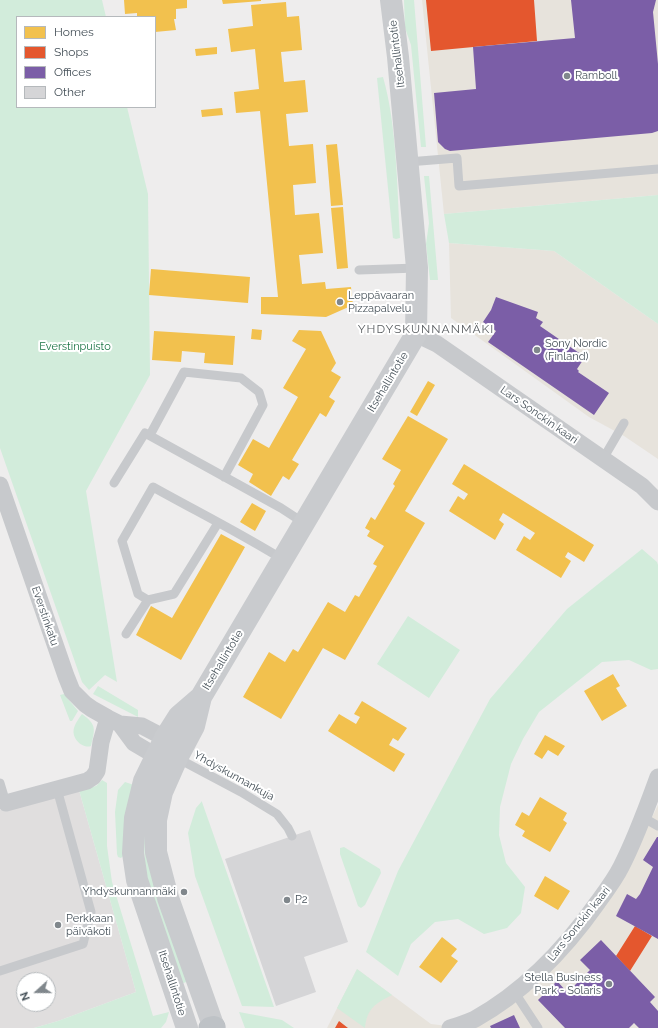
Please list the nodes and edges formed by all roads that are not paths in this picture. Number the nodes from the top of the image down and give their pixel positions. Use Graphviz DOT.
graph roads {
  1 [pos="391,0"];
  2 [pos="407,163"];
  3 [pos="658,169"];
  4 [pos="416,268"];
  5 [pos="359,270"];
  6 [pos="416,334"];
  7 [pos="624,423"];
  8 [pos="150,435"];
  9 [pos="603,459"];
  10 [pos="224,476"];
  11 [pos="114,483"];
  12 [pos="0,485"];
  13 [pos="658,502"];
  14 [pos="4,509"];
  15 [pos="218,523"];
  16 [pos="304,523"];
  17 [pos="282,560"];
  18 [pos="148,600"];
  19 [pos="126,634"];
  20 [pos="114,721"];
  21 [pos="166,751"];
  22 [pos="658,777"];
  23 [pos="0,783"];
  24 [pos="57,789"];
  25 [pos="6,803"];
  26 [pos="651,822"];
  27 [pos="292,836"];
  28 [pos="0,971"];
  29 [pos="515,993"];
  30 [pos="187,1028"];
  31 [pos="213,1028"];
  32 [pos="450,1028"];
  33 [pos="538,1028"];
  1 -- 2 [label="main road, Itsehallintotie"];
  2 -- 3 [label="lane"];
  2 -- 4 [label="main road, Itsehallintotie"];
  4 -- 5 [label="lane"];
  4 -- 6 [label="main road, Itsehallintotie"];
  6 -- 9 [label="street, Lars Sonckin kaari"];
  6 -- 16 [label="main road, Itsehallintotie"];
  7 -- 9 [label="lane"];
  8 -- 10 [label="lane"];
  8 -- 10 [label="lane"];
  8 -- 11 [label="lane"];
  9 -- 13 [label="street, Lars Sonckin kaari"];
  10 -- 16 [label="lane"];
  12 -- 14 [label="street, Everstinkatu"];
  14 -- 20 [label="street, Everstinkatu"];
  15 -- 17 [label="lane"];
  15 -- 18 [label="lane"];
  15 -- 18 [label="lane"];
  16 -- 17 [label="main road, Itsehallintotie"];
  17 -- 21 [label="main road, Itsehallintotie"];
  18 -- 19 [label="lane"];
  20 -- 21 [label="street, Everstinkatu"];
  20 -- 24 [label="street"];
  21 -- 27 [label="lane, Yhdyskunnankuja"];
  21 -- 30 [label="main road, Itsehallintotie"];
  21 -- 31 [label="main road, Itsehallintotie"];
  22 -- 26 [label="street, Lars Sonckin kaari"];
  23 -- 25 [label="lane"];
  24 -- 25 [label="street"];
  24 -- 28 [label="lane"];
  26 -- 29 [label="street, Lars Sonckin kaari"];
  29 -- 32 [label="street, Lars Sonckin kaari"];
  29 -- 33 [label="lane"];
}
